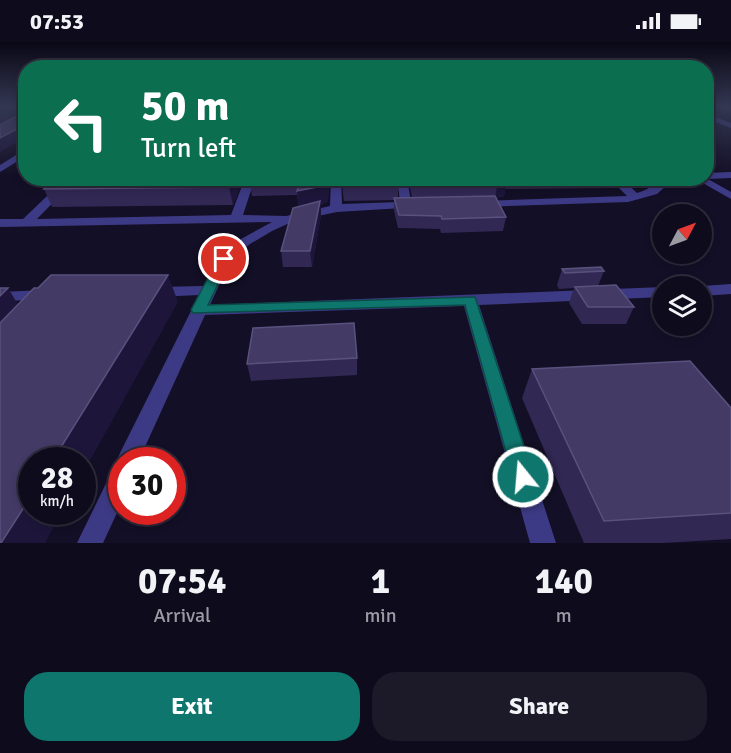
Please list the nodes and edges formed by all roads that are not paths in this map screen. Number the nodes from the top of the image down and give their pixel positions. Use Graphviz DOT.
graph roads {
  1 [pos="18,157"];
  2 [pos="0,169"];
  3 [pos="731,175"];
  4 [pos="714,176"];
  5 [pos="64,186"];
  6 [pos="247,186"];
  7 [pos="336,186"];
  8 [pos="403,186"];
  9 [pos="623,186"];
  10 [pos="660,186"];
  11 [pos="713,186"];
  12 [pos="731,196"];
  13 [pos="635,197"];
  14 [pos="428,204"];
  15 [pos="462,204"];
  16 [pos="406,205"];
  17 [pos="336,207"];
  18 [pos="290,218"];
  19 [pos="236,219"];
  20 [pos="0,223"];
  21 [pos="26,223"];
  22 [pos="208,290"];
  23 [pos="731,290"];
  24 [pos="712,291"];
  25 [pos="138,292"];
  26 [pos="652,293"];
  27 [pos="0,297"];
  28 [pos="470,301"];
  29 [pos="198,310"];
  30 [pos="42,311"];
  31 [pos="134,447"];
  32 [pos="108,505"];
  33 [pos="90,543"];
  34 [pos="543,543"];
  1 -- 2 [label="street"];
  3 -- 4 [label="street"];
  5 -- 21 [label="street"];
  6 -- 19 [label="street"];
  7 -- 17 [label="street"];
  8 -- 16 [label="street"];
  9 -- 13 [label="street"];
  10 -- 13 [label="street"];
  11 -- 12 [label="street"];
  13 -- 15 [label="street"];
  14 -- 16 [label="street"];
  16 -- 17 [label="street"];
  17 -- 18 [label="street"];
  18 -- 19 [label="street"];
  18 -- 22 [label="street"];
  19 -- 21 [label="street"];
  20 -- 21 [label="street"];
  22 -- 25 [label="street"];
  22 -- 29 [label="street"];
  23 -- 24 [label="street"];
  26 -- 28 [label="street"];
  27 -- 30 [label="street"];
  28 -- 29 [label="street"];
  28 -- 34 [label="street"];
  29 -- 31 [label="street"];
  32 -- 33 [label="street"];
}
